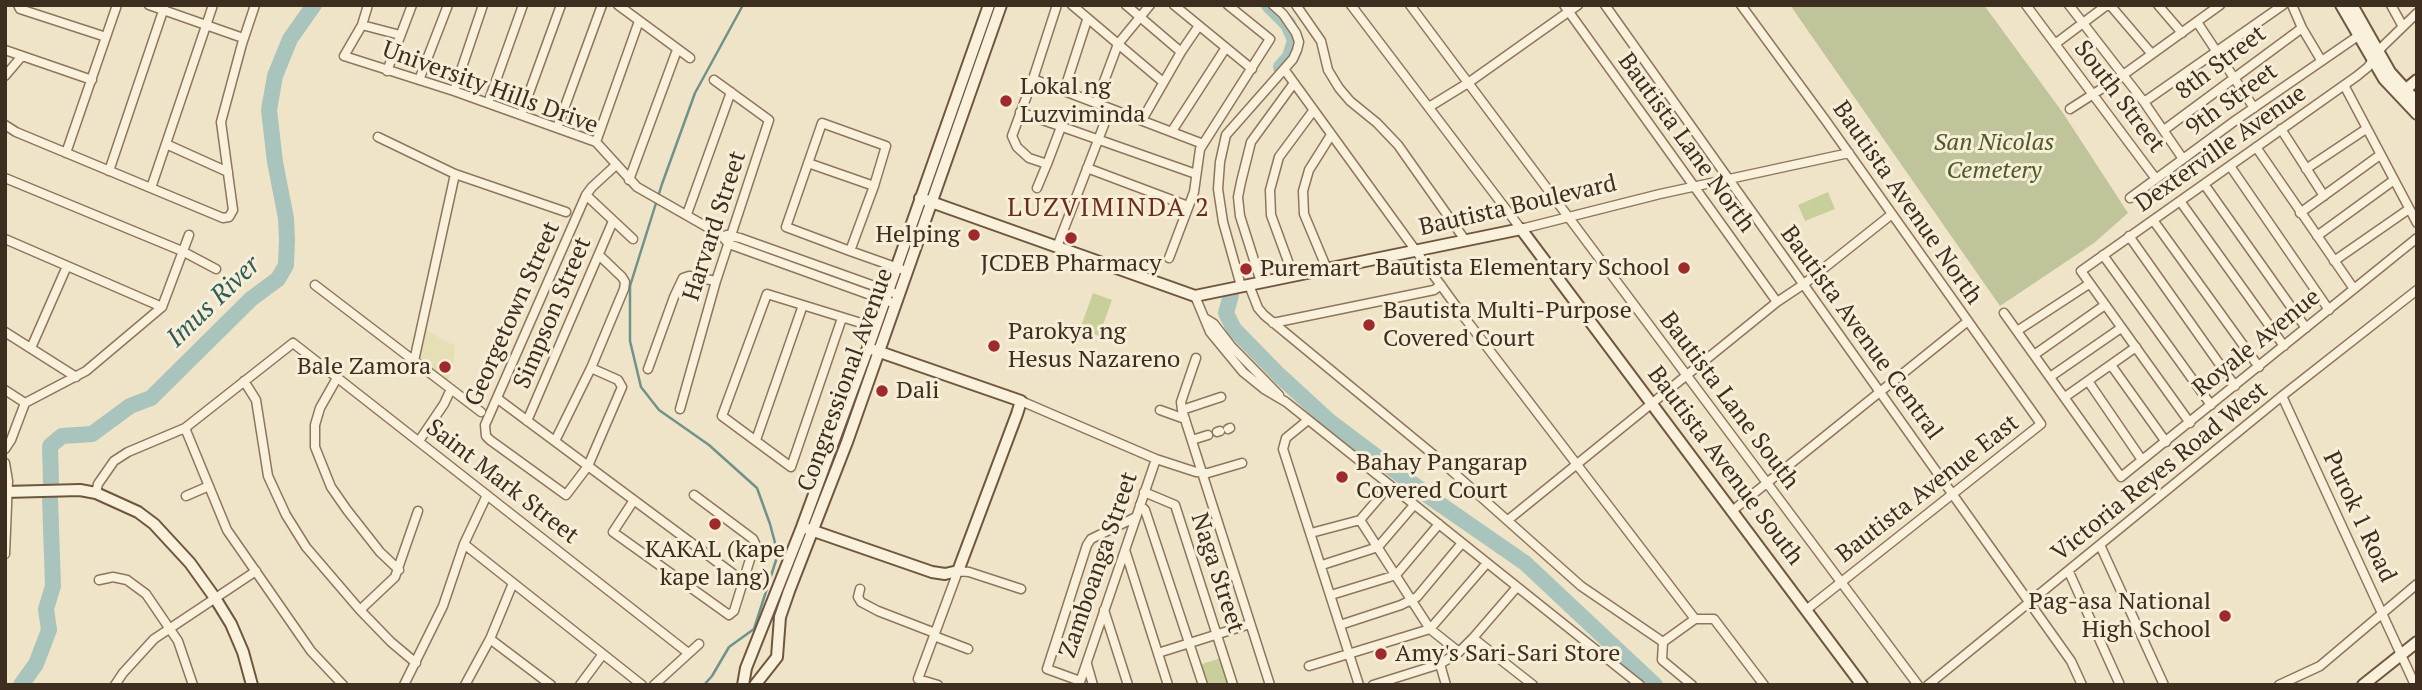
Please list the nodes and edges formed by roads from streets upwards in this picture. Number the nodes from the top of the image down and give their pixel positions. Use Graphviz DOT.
graph roads {
  1 [pos="18,5"];
  2 [pos="117,5"];
  3 [pos="149,5"];
  4 [pos="213,5"];
  5 [pos="255,5"];
  6 [pos="368,5"];
  7 [pos="412,5"];
  8 [pos="448,5"];
  9 [pos="483,5"];
  10 [pos="523,5"];
  11 [pos="561,5"];
  12 [pos="602,5"];
  13 [pos="618,5"];
  14 [pos="989,5"];
  15 [pos="1001,5"];
  16 [pos="1057,5"];
  17 [pos="1072,5"];
  18 [pos="1126,5"];
  19 [pos="1150,5"];
  20 [pos="1174,5"];
  21 [pos="1228,5"];
  22 [pos="1273,5"];
  23 [pos="1296,5"];
  24 [pos="1351,5"];
  25 [pos="1410,5"];
  26 [pos="1578,5"];
  27 [pos="1605,5"];
  28 [pos="1741,5"];
  29 [pos="2026,5"];
  30 [pos="2069,5"];
  31 [pos="2109,5"];
  32 [pos="2158,5"];
  33 [pos="2220,5"];
  34 [pos="2283,5"];
  35 [pos="2292,5"];
  36 [pos="2341,5"];
  37 [pos="2351,5"];
  38 [pos="2391,5"];
  39 [pos="165,8"];
  40 [pos="1566,9"];
  41 [pos="2417,13"];
  42 [pos="1140,17"];
  43 [pos="1087,20"];
  44 [pos="639,21"];
  45 [pos="2197,22"];
  46 [pos="2083,24"];
  47 [pos="206,25"];
  48 [pos="362,25"];
  49 [pos="2402,25"];
  50 [pos="1198,27"];
  51 [pos="2301,28"];
  52 [pos="2182,33"];
  53 [pos="400,35"];
  54 [pos="2358,36"];
  55 [pos="106,37"];
  56 [pos="243,38"];
  57 [pos="1118,44"];
  58 [pos="2055,44"];
  59 [pos="1225,49"];
  60 [pos="5,50"];
  61 [pos="677,50"];
  62 [pos="1181,52"];
  63 [pos="2218,52"];
  64 [pos="2151,53"];
  65 [pos="22,56"];
  66 [pos="2375,57"];
  67 [pos="690,58"];
  68 [pos="2321,60"];
  69 [pos="1252,69"];
  70 [pos="1284,69"];
  71 [pos="387,71"];
  72 [pos="2123,75"];
  73 [pos="5,76"];
  74 [pos="2234,77"];
  75 [pos="1033,79"];
  76 [pos="92,80"];
  77 [pos="419,80"];
  78 [pos="715,80"];
  79 [pos="2417,80"];
  80 [pos="1163,82"];
  81 [pos="1294,83"];
  82 [pos="1468,83"];
  83 [pos="2344,85"];
  84 [pos="454,91"];
  85 [pos="1064,91"];
  86 [pos="731,92"];
  87 [pos="2093,93"];
  88 [pos="2402,93"];
  89 [pos="2144,102"];
  90 [pos="2417,102"];
  91 [pos="488,103"];
  92 [pos="1096,103"];
  93 [pos="1429,107"];
  94 [pos="2254,108"];
  95 [pos="1111,109"];
  96 [pos="2070,109"];
  97 [pos="1313,111"];
  98 [pos="1020,112"];
  99 [pos="2417,114"];
  100 [pos="521,115"];
  101 [pos="1142,120"];
  102 [pos="5,125"];
  103 [pos="1060,127"];
  104 [pos="557,128"];
  105 [pos="2366,129"];
  106 [pos="2164,130"];
  107 [pos="2281,130"];
  108 [pos="1172,131"];
  109 [pos="1331,135"];
  110 [pos="378,137"];
  111 [pos="1099,139"];
  112 [pos="596,142"];
  113 [pos="166,144"];
  114 [pos="1203,144"];
  115 [pos="2256,147"];
  116 [pos="66,153"];
  117 [pos="1849,153"];
  118 [pos="2380,155"];
  119 [pos="2183,159"];
  120 [pos="808,163"];
  121 [pos="1047,164"];
  122 [pos="616,165"];
  123 [pos="2230,166"];
  124 [pos="1087,169"];
  125 [pos="2306,169"];
  126 [pos="109,171"];
  127 [pos="228,172"];
  128 [pos="455,174"];
  129 [pos="1196,174"];
  130 [pos="5,178"];
  131 [pos="1728,179"];
  132 [pos="2156,179"];
  133 [pos="629,180"];
  134 [pos="2394,180"];
  135 [pos="2204,184"];
  136 [pos="874,186"];
  137 [pos="1693,186"];
  138 [pos="151,188"];
  139 [pos="1037,188"];
  140 [pos="586,195"];
  141 [pos="2323,196"];
  142 [pos="920,198"];
  143 [pos="2130,198"];
  144 [pos="2180,201"];
  145 [pos="932,202"];
  146 [pos="1188,206"];
  147 [pos="2409,209"];
  148 [pos="566,212"];
  149 [pos="2300,213"];
  150 [pos="687,214"];
  151 [pos="1892,214"];
  152 [pos="1567,218"];
  153 [pos="2153,220"];
  154 [pos="613,221"];
  155 [pos="2417,223"];
  156 [pos="1521,229"];
  157 [pos="189,235"];
  158 [pos="2129,236"];
  159 [pos="2317,236"];
  160 [pos="2417,238"];
  161 [pos="5,239"];
  162 [pos="633,239"];
  163 [pos="730,240"];
  164 [pos="1465,240"];
  165 [pos="1057,247"];
  166 [pos="1416,250"];
  167 [pos="182,251"];
  168 [pos="850,251"];
  169 [pos="2103,255"];
  170 [pos="600,256"];
  171 [pos="1169,258"];
  172 [pos="2334,261"];
  173 [pos="67,266"];
  174 [pos="216,269"];
  175 [pos="901,269"];
  176 [pos="1327,269"];
  177 [pos="1293,275"];
  178 [pos="716,281"];
  179 [pos="1261,282"];
  180 [pos="1804,284"];
  181 [pos="2089,284"];
  182 [pos="315,285"];
  183 [pos="1441,285"];
  184 [pos="1245,286"];
  185 [pos="2354,289"];
  186 [pos="2417,290"];
  187 [pos="886,295"];
  188 [pos="1195,296"];
  189 [pos="897,300"];
  190 [pos="1777,302"];
  191 [pos="803,305"];
  192 [pos="2105,305"];
  193 [pos="162,307"];
  194 [pos="2329,310"];
  195 [pos="2004,313"];
  196 [pos="842,318"];
  197 [pos="1968,321"];
  198 [pos="1273,323"];
  199 [pos="874,327"];
  200 [pos="2121,328"];
  201 [pos="2306,328"];
  202 [pos="5,331"];
  203 [pos="2017,331"];
  204 [pos="2284,346"];
  205 [pos="2136,347"];
  206 [pos="31,348"];
  207 [pos="867,348"];
  208 [pos="880,352"];
  209 [pos="2034,355"];
  210 [pos="1196,358"];
  211 [pos="414,360"];
  212 [pos="2110,365"];
  213 [pos="2259,367"];
  214 [pos="591,368"];
  215 [pos="648,369"];
  216 [pos="1687,376"];
  217 [pos="76,377"];
  218 [pos="2050,377"];
  219 [pos="337,378"];
  220 [pos="244,381"];
  221 [pos="2088,381"];
  222 [pos="2235,386"];
  223 [pos="452,389"];
  224 [pos="5,390"];
  225 [pos="1880,391"];
  226 [pos="2282,396"];
  227 [pos="1221,397"];
  228 [pos="2065,397"];
  229 [pos="498,399"];
  230 [pos="1021,401"];
  231 [pos="25,403"];
  232 [pos="1652,403"];
  233 [pos="2211,405"];
  234 [pos="680,409"];
  235 [pos="1160,410"];
  236 [pos="481,412"];
  237 [pos="1184,415"];
  238 [pos="1308,420"];
  239 [pos="527,421"];
  240 [pos="2190,423"];
  241 [pos="2041,424"];
  242 [pos="185,428"];
  243 [pos="1221,431"];
  244 [pos="756,440"];
  245 [pos="1192,440"];
  246 [pos="555,441"];
  247 [pos="419,442"];
  248 [pos="2166,442"];
  249 [pos="5,449"];
  250 [pos="1156,459"];
  251 [pos="2142,460"];
  252 [pos="5,463"];
  253 [pos="1242,463"];
  254 [pos="1577,465"];
  255 [pos="588,466"];
  256 [pos="1202,473"];
  257 [pos="1766,484"];
  258 [pos="1390,485"];
  259 [pos="209,486"];
  260 [pos="11,492"];
  261 [pos="1144,492"];
  262 [pos="96,494"];
  263 [pos="487,495"];
  264 [pos="694,495"];
  265 [pos="1953,495"];
  266 [pos="186,496"];
  267 [pos="634,500"];
  268 [pos="1140,505"];
  269 [pos="1414,505"];
  270 [pos="418,511"];
  271 [pos="1732,511"];
  272 [pos="1136,517"];
  273 [pos="1360,520"];
  274 [pos="1508,520"];
  275 [pos="1438,524"];
  276 [pos="802,527"];
  277 [pos="814,531"];
  278 [pos="1311,533"];
  279 [pos="1462,543"];
  280 [pos="464,544"];
  281 [pos="2100,545"];
  282 [pos="1378,547"];
  283 [pos="6,548"];
  284 [pos="1125,550"];
  285 [pos="1487,563"];
  286 [pos="1322,565"];
  287 [pos="399,570"];
  288 [pos="257,571"];
  289 [pos="958,571"];
  290 [pos="2069,572"];
  291 [pos="1396,575"];
  292 [pos="99,580"];
  293 [pos="744,582"];
  294 [pos="1841,582"];
  295 [pos="513,583"];
  296 [pos="2417,584"];
  297 [pos="1517,586"];
  298 [pos="860,589"];
  299 [pos="1021,589"];
  300 [pos="1331,595"];
  301 [pos="215,597"];
  302 [pos="1412,600"];
  303 [pos="2030,603"];
  304 [pos="360,610"];
  305 [pos="1104,610"];
  306 [pos="1806,610"];
  307 [pos="2382,614"];
  308 [pos="1695,619"];
  309 [pos="1250,624"];
  310 [pos="1340,625"];
  311 [pos="170,628"];
  312 [pos="1430,629"];
  313 [pos="1217,634"];
  314 [pos="935,635"];
  315 [pos="1473,638"];
  316 [pos="490,639"];
  317 [pos="1662,642"];
  318 [pos="2417,642"];
  319 [pos="699,643"];
  320 [pos="1189,643"];
  321 [pos="968,649"];
  322 [pos="687,652"];
  323 [pos="1459,652"];
  324 [pos="603,653"];
  325 [pos="1158,653"];
  326 [pos="1349,654"];
  327 [pos="2402,654"];
  328 [pos="416,663"];
  329 [pos="1087,664"];
  330 [pos="1440,664"];
  331 [pos="1310,666"];
  332 [pos="1080,683"];
  333 [pos="115,685"];
  334 [pos="193,685"];
  335 [pos="252,685"];
  336 [pos="343,685"];
  337 [pos="404,685"];
  338 [pos="466,685"];
  339 [pos="551,685"];
  340 [pos="580,685"];
  341 [pos="642,685"];
  342 [pos="654,685"];
  343 [pos="743,685"];
  344 [pos="755,685"];
  345 [pos="938,685"];
  346 [pos="1093,685"];
  347 [pos="1128,685"];
  348 [pos="1168,685"];
  349 [pos="1203,685"];
  350 [pos="1233,685"];
  351 [pos="1270,685"];
  352 [pos="1359,685"];
  353 [pos="1373,685"];
  354 [pos="1446,685"];
  355 [pos="1533,685"];
  356 [pos="1640,685"];
  357 [pos="1692,685"];
  358 [pos="1764,685"];
  359 [pos="1862,685"];
  360 [pos="1918,685"];
  361 [pos="1928,685"];
  362 [pos="2082,685"];
  363 [pos="2120,685"];
  364 [pos="2164,685"];
  365 [pos="2278,685"];
  366 [pos="2363,685"];
  367 [pos="2415,685"];
  1 -- 55 [label="street"];
  2 -- 55 [label="street"];
  3 -- 39 [label="street"];
  4 -- 47 [label="street"];
  5 -- 56 [label="street"];
  6 -- 48 [label="street"];
  7 -- 53 [label="street"];
  8 -- 77 [label="street"];
  9 -- 84 [label="street"];
  10 -- 91 [label="street"];
  11 -- 100 [label="street"];
  12 -- 104 [label="street"];
  13 -- 44 [label="street"];
  14 -- 142 [label="street, Congressional Avenue"];
  15 -- 145 [label="street, Congressional Avenue"];
  16 -- 75 [label="street"];
  17 -- 43 [label="street"];
  18 -- 42 [label="street"];
  19 -- 42 [label="street"];
  20 -- 50 [label="street"];
  21 -- 69 [label="street"];
  22 -- 70 [label="street"];
  23 -- 164 [label="street"];
  24 -- 93 [label="street, Bautista Avenue South"];
  25 -- 82 [label="street, Bautista Lane South"];
  26 -- 40 [label="street"];
  27 -- 131 [label="street, Bautista Avenue Central"];
  28 -- 117 [label="street, Bautista Avenue North"];
  29 -- 58 [label="street, South Street"];
  30 -- 46 [label="street"];
  31 -- 46 [label="street"];
  31 -- 64 [label="street"];
  32 -- 52 [label="street"];
  33 -- 45 [label="street"];
  34 -- 63 [label="street"];
  35 -- 51 [label="street"];
  36 -- 54 [label="street"];
  37 -- 66 [label="street"];
  38 -- 49 [label="street"];
  39 -- 47 [label="street"];
  39 -- 126 [label="street"];
  40 -- 82 [label="street"];
  40 -- 137 [label="street, Bautista Lane North"];
  41 -- 49 [label="street, Dexterville Avenue"];
  42 -- 57 [label="street"];
  42 -- 62 [label="street"];
  43 -- 57 [label="street"];
  43 -- 85 [label="street"];
  44 -- 61 [label="street"];
  44 -- 112 [label="street"];
  45 -- 52 [label="street"];
  45 -- 63 [label="street"];
  46 -- 58 [label="street"];
  46 -- 72 [label="street"];
  47 -- 56 [label="street"];
  47 -- 113 [label="street"];
  48 -- 53 [label="street"];
  48 -- 71 [label="street, University Hills Drive"];
  49 -- 66 [label="street, Dexterville Avenue"];
  50 -- 59 [label="street"];
  50 -- 62 [label="street"];
  51 -- 68 [label="street"];
  51 -- 74 [label="street, 8th Street"];
  52 -- 64 [label="street"];
  53 -- 71 [label="street"];
  54 -- 66 [label="street"];
  54 -- 68 [label="street, 9th Street"];
  55 -- 76 [label="street"];
  56 -- 127 [label="street"];
  57 -- 80 [label="street"];
  57 -- 92 [label="street"];
  58 -- 87 [label="street, South Street"];
  59 -- 69 [label="street"];
  59 -- 108 [label="street"];
  60 -- 65 [label="street"];
  61 -- 67 [label="street"];
  61 -- 133 [label="street"];
  62 -- 80 [label="street"];
  63 -- 74 [label="street"];
  63 -- 89 [label="street"];
  64 -- 72 [label="street"];
  65 -- 73 [label="street"];
  65 -- 76 [label="street"];
  66 -- 83 [label="street, Dexterville Avenue"];
  66 -- 88 [label="street"];
  68 -- 94 [label="street, 9th Street"];
  69 -- 114 [label="street"];
  70 -- 81 [label="street"];
  70 -- 184 [label="street"];
  71 -- 77 [label="street, University Hills Drive"];
  72 -- 87 [label="street"];
  72 -- 89 [label="street"];
  74 -- 94 [label="street"];
  74 -- 106 [label="street, 8th Street"];
  75 -- 85 [label="street"];
  75 -- 98 [label="street"];
  76 -- 116 [label="street"];
  77 -- 84 [label="street, University Hills Drive"];
  78 -- 86 [label="street, Harvard Street"];
  79 -- 88 [label="street"];
  80 -- 101 [label="street"];
  81 -- 97 [label="street"];
  81 -- 179 [label="street"];
  82 -- 93 [label="street"];
  82 -- 152 [label="street, Bautista Lane South"];
  83 -- 105 [label="street"];
  83 -- 107 [label="street, Dexterville Avenue"];
  84 -- 91 [label="street, University Hills Drive"];
  85 -- 92 [label="street"];
  86 -- 150 [label="street"];
  86 -- 163 [label="street, Harvard Street"];
  87 -- 96 [label="street"];
  87 -- 132 [label="street, South Street"];
  88 -- 90 [label="street"];
  88 -- 99 [label="street"];
  89 -- 106 [label="street"];
  91 -- 100 [label="street, University Hills Drive"];
  92 -- 95 [label="street"];
  93 -- 156 [label="street, Bautista Avenue South"];
  94 -- 119 [label="street, 9th Street"];
  95 -- 101 [label="street"];
  95 -- 111 [label="street"];
  97 -- 109 [label="street"];
  97 -- 177 [label="street"];
  98 -- 103 [label="street"];
  98 -- 121 [label="street"];
  100 -- 104 [label="street, University Hills Drive"];
  101 -- 108 [label="street"];
  102 -- 116 [label="street"];
  103 -- 111 [label="street"];
  103 -- 121 [label="street"];
  104 -- 112 [label="street, University Hills Drive"];
  105 -- 118 [label="street"];
  105 -- 125 [label="street"];
  106 -- 119 [label="street"];
  107 -- 115 [label="street, Dexterville Avenue"];
  107 -- 125 [label="street"];
  108 -- 114 [label="street"];
  109 -- 166 [label="street"];
  109 -- 176 [label="street"];
  110 -- 128 [label="street"];
  111 -- 124 [label="street"];
  111 -- 129 [label="street"];
  112 -- 122 [label="street, University Hills Drive"];
  113 -- 127 [label="street"];
  113 -- 138 [label="street"];
  114 -- 129 [label="street"];
  115 -- 123 [label="street, Dexterville Avenue"];
  115 -- 149 [label="street"];
  116 -- 126 [label="street"];
  117 -- 131 [label="street, Bautista Boulevard"];
  117 -- 151 [label="street, Bautista Avenue North"];
  118 -- 134 [label="street"];
  118 -- 141 [label="street"];
  119 -- 132 [label="street, 9th Street"];
  120 -- 136 [label="street"];
  120 -- 136 [label="street"];
  120 -- 168 [label="street"];
  121 -- 139 [label="street"];
  122 -- 133 [label="street, University Hills Drive"];
  122 -- 140 [label="street, Georgetown Street"];
  123 -- 135 [label="street, Dexterville Avenue"];
  123 -- 194 [label="street"];
  124 -- 146 [label="street"];
  124 -- 165 [label="street"];
  125 -- 141 [label="street"];
  126 -- 138 [label="street"];
  127 -- 138 [label="street"];
  128 -- 148 [label="street"];
  128 -- 211 [label="street"];
  129 -- 146 [label="street"];
  130 -- 167 [label="street"];
  131 -- 137 [label="street, Bautista Boulevard"];
  131 -- 180 [label="street, Bautista Avenue Central"];
  132 -- 143 [label="street, 9th Street"];
  133 -- 150 [label="street, University Hills Drive"];
  134 -- 147 [label="street"];
  134 -- 159 [label="street"];
  135 -- 144 [label="street, Dexterville Avenue"];
  135 -- 201 [label="street"];
  136 -- 168 [label="street"];
  137 -- 152 [label="street, Bautista Boulevard"];
  137 -- 190 [label="street, Bautista Lane North"];
  140 -- 154 [label="street"];
  140 -- 229 [label="street, Georgetown Street"];
  141 -- 149 [label="street"];
  142 -- 145 [label="street"];
  142 -- 175 [label="street, Congressional Avenue"];
  144 -- 153 [label="street, Dexterville Avenue"];
  144 -- 204 [label="street"];
  145 -- 165 [label="street"];
  145 -- 175 [label="street, Congressional Avenue"];
  146 -- 171 [label="street"];
  147 -- 155 [label="street"];
  147 -- 172 [label="street"];
  149 -- 159 [label="street"];
  150 -- 163 [label="street, University Hills Drive"];
  151 -- 180 [label="street"];
  151 -- 197 [label="street, Bautista Avenue North"];
  152 -- 156 [label="street, Bautista Boulevard"];
  152 -- 216 [label="street, Bautista Lane South"];
  153 -- 158 [label="street, Dexterville Avenue"];
  153 -- 213 [label="street"];
  154 -- 162 [label="street"];
  154 -- 170 [label="street, Simpson Street"];
  156 -- 164 [label="street, Bautista Boulevard"];
  156 -- 232 [label="street, Bautista Avenue South"];
  157 -- 167 [label="street"];
  158 -- 169 [label="street, Dexterville Avenue"];
  158 -- 222 [label="street"];
  159 -- 172 [label="street"];
  160 -- 185 [label="street, Royale Avenue"];
  161 -- 173 [label="street"];
  163 -- 178 [label="street, Harvard Street"];
  163 -- 187 [label="street, University Hills Drive"];
  164 -- 166 [label="street, Bautista Boulevard"];
  165 -- 188 [label="street"];
  166 -- 176 [label="street, Bautista Boulevard"];
  166 -- 183 [label="street"];
  167 -- 174 [label="street"];
  167 -- 193 [label="street"];
  168 -- 175 [label="street"];
  169 -- 181 [label="street, Dexterville Avenue"];
  169 -- 233 [label="street"];
  170 -- 214 [label="street"];
  170 -- 239 [label="street, Simpson Street"];
  172 -- 185 [label="street"];
  173 -- 193 [label="street"];
  173 -- 206 [label="street"];
  175 -- 187 [label="street, Congressional Avenue"];
  175 -- 189 [label="street, Congressional Avenue"];
  176 -- 177 [label="street, Bautista Boulevard"];
  177 -- 179 [label="street, Bautista Boulevard"];
  178 -- 215 [label="street"];
  178 -- 234 [label="street, Harvard Street"];
  179 -- 184 [label="street, Bautista Boulevard"];
  180 -- 190 [label="street"];
  180 -- 225 [label="street, Bautista Avenue Central"];
  181 -- 192 [label="street"];
  181 -- 203 [label="street"];
  182 -- 211 [label="street"];
  183 -- 198 [label="street"];
  183 -- 254 [label="street"];
  184 -- 188 [label="street, Bautista Boulevard"];
  184 -- 198 [label="street"];
  185 -- 194 [label="street, Royale Avenue"];
  186 -- 226 [label="street, Victoria Reyes Road West"];
  187 -- 189 [label="street, University Hills Drive"];
  187 -- 199 [label="street, Congressional Avenue"];
  188 -- 238 [label="street"];
  189 -- 208 [label="street, Congressional Avenue"];
  190 -- 216 [label="street"];
  191 -- 196 [label="street"];
  191 -- 244 [label="street"];
  191 -- 244 [label="street"];
  192 -- 200 [label="street"];
  192 -- 209 [label="street"];
  193 -- 217 [label="street"];
  194 -- 201 [label="street, Royale Avenue"];
  195 -- 203 [label="street"];
  196 -- 199 [label="street"];
  196 -- 244 [label="street"];
  197 -- 225 [label="street"];
  197 -- 241 [label="street, Bautista Avenue North"];
  198 -- 274 [label="street"];
  199 -- 207 [label="street, Congressional Avenue"];
  200 -- 205 [label="street"];
  200 -- 218 [label="street"];
  201 -- 204 [label="street, Royale Avenue"];
  202 -- 206 [label="street"];
  203 -- 209 [label="street"];
  204 -- 213 [label="street, Royale Avenue"];
  205 -- 212 [label="street"];
  205 -- 240 [label="street"];
  206 -- 217 [label="street"];
  207 -- 208 [label="street"];
  207 -- 276 [label="street, Congressional Avenue"];
  208 -- 230 [label="street"];
  208 -- 277 [label="street, Congressional Avenue"];
  209 -- 218 [label="street"];
  210 -- 237 [label="street"];
  211 -- 223 [label="street"];
  212 -- 221 [label="street"];
  212 -- 248 [label="street"];
  213 -- 222 [label="street, Royale Avenue"];
  214 -- 246 [label="street"];
  214 -- 255 [label="street"];
  216 -- 232 [label="street"];
  216 -- 257 [label="street, Bautista Lane South"];
  217 -- 231 [label="street"];
  218 -- 228 [label="street"];
  219 -- 220 [label="street, Saint Mark Street"];
  219 -- 247 [label="street, Saint Mark Street"];
  219 -- 287 [label="street"];
  220 -- 242 [label="street"];
  220 -- 304 [label="street"];
  221 -- 228 [label="street"];
  221 -- 251 [label="street"];
  222 -- 233 [label="street, Royale Avenue"];
  223 -- 236 [label="street"];
  223 -- 247 [label="street"];
  224 -- 231 [label="street"];
  225 -- 257 [label="street"];
  225 -- 265 [label="street, Bautista Avenue Central"];
  226 -- 281 [label="street, Victoria Reyes Road West"];
  226 -- 307 [label="street, Purok 1 Road"];
  227 -- 237 [label="street"];
  228 -- 251 [label="street, Royale Avenue"];
  229 -- 239 [label="street"];
  229 -- 255 [label="street, Georgetown Street"];
  230 -- 250 [label="street"];
  230 -- 289 [label="street"];
  231 -- 249 [label="street"];
  232 -- 254 [label="street"];
  232 -- 271 [label="street, Bautista Avenue South"];
  233 -- 240 [label="street, Royale Avenue"];
  235 -- 237 [label="street"];
  237 -- 245 [label="street"];
  238 -- 258 [label="street"];
  238 -- 278 [label="street"];
  239 -- 246 [label="street"];
  240 -- 248 [label="street, Royale Avenue"];
  241 -- 265 [label="street, Bautista Avenue East"];
  242 -- 259 [label="street"];
  242 -- 262 [label="street"];
  243 -- 245 [label="street"];
  245 -- 256 [label="street"];
  246 -- 255 [label="street"];
  247 -- 263 [label="street, Saint Mark Street"];
  248 -- 251 [label="street, Royale Avenue"];
  250 -- 256 [label="street"];
  250 -- 261 [label="street, Zamboanga Street"];
  252 -- 260 [label="street"];
  253 -- 256 [label="street"];
  254 -- 274 [label="street"];
  254 -- 308 [label="street"];
  255 -- 267 [label="street"];
  256 -- 309 [label="street"];
  257 -- 271 [label="street"];
  257 -- 294 [label="street, Bautista Lane South"];
  258 -- 269 [label="street"];
  258 -- 273 [label="street"];
  259 -- 266 [label="street"];
  259 -- 288 [label="street"];
  260 -- 262 [label="street"];
  260 -- 283 [label="street"];
  261 -- 268 [label="street, Zamboanga Street"];
  261 -- 313 [label="street, Naga Street"];
  262 -- 301 [label="street"];
  263 -- 280 [label="street"];
  263 -- 322 [label="street, Saint Mark Street"];
  264 -- 293 [label="street"];
  265 -- 294 [label="street, Bautista Avenue East"];
  265 -- 303 [label="street, Bautista Avenue Central"];
  267 -- 293 [label="street"];
  267 -- 293 [label="street"];
  268 -- 272 [label="street, Zamboanga Street"];
  268 -- 320 [label="street"];
  269 -- 275 [label="street"];
  269 -- 282 [label="street"];
  270 -- 287 [label="street"];
  271 -- 306 [label="street, Bautista Avenue South"];
  272 -- 284 [label="street, Zamboanga Street"];
  272 -- 332 [label="street"];
  273 -- 278 [label="street"];
  273 -- 282 [label="street"];
  274 -- 317 [label="street"];
  275 -- 279 [label="street"];
  275 -- 291 [label="street"];
  276 -- 277 [label="street"];
  276 -- 343 [label="street, Congressional Avenue"];
  277 -- 289 [label="street"];
  277 -- 344 [label="street, Congressional Avenue"];
  278 -- 286 [label="street"];
  279 -- 285 [label="street"];
  279 -- 302 [label="street"];
  280 -- 295 [label="street"];
  280 -- 328 [label="street"];
  281 -- 290 [label="street, Victoria Reyes Road West"];
  281 -- 364 [label="street"];
  282 -- 286 [label="street"];
  282 -- 291 [label="street"];
  284 -- 305 [label="street, Zamboanga Street"];
  284 -- 325 [label="street"];
  285 -- 297 [label="street"];
  285 -- 312 [label="street"];
  286 -- 300 [label="street"];
  287 -- 304 [label="street"];
  288 -- 301 [label="street"];
  288 -- 336 [label="street"];
  289 -- 299 [label="street"];
  289 -- 314 [label="street"];
  290 -- 303 [label="street, Victoria Reyes Road West"];
  290 -- 363 [label="street"];
  291 -- 300 [label="street"];
  291 -- 302 [label="street"];
  292 -- 311 [label="street"];
  294 -- 306 [label="street, Bautista Avenue East"];
  294 -- 360 [label="street, Bautista Lane South"];
  295 -- 316 [label="street"];
  295 -- 324 [label="street"];
  296 -- 307 [label="street"];
  297 -- 315 [label="street"];
  297 -- 356 [label="street"];
  298 -- 314 [label="street"];
  300 -- 310 [label="street"];
  301 -- 311 [label="street"];
  301 -- 335 [label="street"];
  302 -- 310 [label="street"];
  302 -- 312 [label="street"];
  303 -- 361 [label="street, Victoria Reyes Road West"];
  303 -- 362 [label="street, Bautista Avenue Central"];
  304 -- 328 [label="street"];
  305 -- 329 [label="street, Zamboanga Street"];
  305 -- 347 [label="street"];
  306 -- 359 [label="street, Bautista Avenue South"];
  307 -- 327 [label="street, Purok 1 Road"];
  307 -- 365 [label="street"];
  308 -- 317 [label="street"];
  308 -- 358 [label="street"];
  309 -- 313 [label="street"];
  309 -- 351 [label="street"];
  310 -- 326 [label="street"];
  311 -- 333 [label="street"];
  311 -- 334 [label="street"];
  312 -- 323 [label="street"];
  312 -- 326 [label="street"];
  313 -- 320 [label="street"];
  313 -- 350 [label="street, Naga Street"];
  314 -- 321 [label="street"];
  314 -- 345 [label="street"];
  315 -- 323 [label="street"];
  315 -- 355 [label="street"];
  316 -- 338 [label="street"];
  316 -- 339 [label="street"];
  317 -- 357 [label="street"];
  318 -- 327 [label="street"];
  319 -- 322 [label="street"];
  320 -- 325 [label="street"];
  320 -- 349 [label="street"];
  322 -- 342 [label="street"];
  323 -- 330 [label="street"];
  324 -- 340 [label="street"];
  324 -- 341 [label="street"];
  325 -- 348 [label="street"];
  326 -- 331 [label="street"];
  326 -- 352 [label="street"];
  327 -- 366 [label="street"];
  327 -- 367 [label="street, Purok 1 Road"];
  328 -- 337 [label="street"];
  329 -- 332 [label="street, Zamboanga Street"];
  329 -- 346 [label="street"];
  330 -- 353 [label="street"];
  330 -- 354 [label="street"];
}
